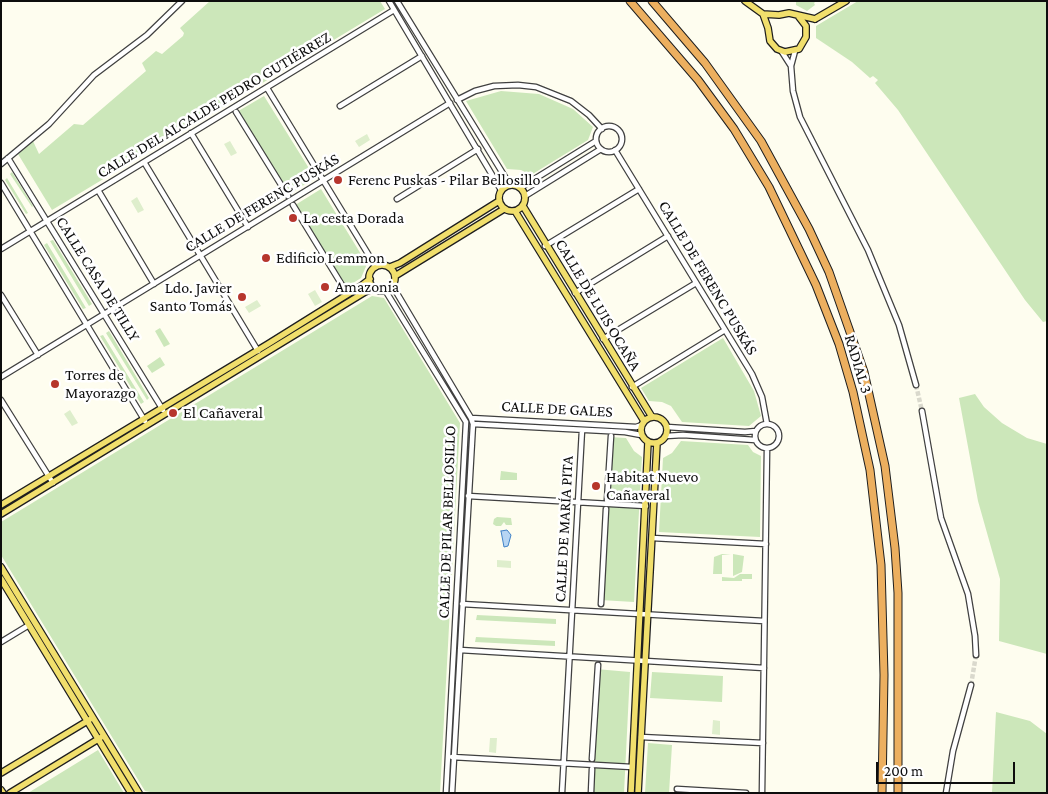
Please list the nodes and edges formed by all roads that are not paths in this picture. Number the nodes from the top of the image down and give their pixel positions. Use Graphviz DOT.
graph roads {
  1 [pos="182,1"];
  2 [pos="389,1"];
  3 [pos="397,1"];
  4 [pos="630,1"];
  5 [pos="652,1"];
  6 [pos="745,1"];
  7 [pos="846,1"];
  8 [pos="394,10"];
  9 [pos="763,14"];
  10 [pos="779,15"];
  11 [pos="799,17"];
  12 [pos="814,19"];
  13 [pos="768,28"];
  14 [pos="807,31"];
  15 [pos="795,51"];
  16 [pos="782,52"];
  17 [pos="422,56"];
  18 [pos="791,66"];
  19 [pos="267,88"];
  20 [pos="456,100"];
  21 [pos="450,103"];
  22 [pos="340,106"];
  23 [pos="236,112"];
  24 [pos="602,129"];
  25 [pos="191,133"];
  26 [pos="596,141"];
  27 [pos="478,149"];
  28 [pos="601,149"];
  29 [pos="615,150"];
  30 [pos="8,158"];
  31 [pos="144,162"];
  32 [pos="1,164"];
  33 [pos="323,180"];
  34 [pos="1,183"];
  35 [pos="510,185"];
  36 [pos="520,188"];
  37 [pos="640,189"];
  38 [pos="98,190"];
  39 [pos="501,190"];
  40 [pos="288,196"];
  41 [pos="525,196"];
  42 [pos="397,199"];
  43 [pos="499,200"];
  44 [pos="293,205"];
  45 [pos="523,206"];
  46 [pos="504,209"];
  47 [pos="515,211"];
  48 [pos="48,221"];
  49 [pos="248,227"];
  50 [pos="30,231"];
  51 [pos="668,236"];
  52 [pos="546,246"];
  53 [pos="1,249"];
  54 [pos="200,256"];
  55 [pos="376,267"];
  56 [pos="390,267"];
  57 [pos="395,276"];
  58 [pos="370,279"];
  59 [pos="696,283"];
  60 [pos="154,284"];
  61 [pos="392,285"];
  62 [pos="376,288"];
  63 [pos="345,290"];
  64 [pos="385,290"];
  65 [pos="575,294"];
  66 [pos="1,295"];
  67 [pos="105,314"];
  68 [pos="87,325"];
  69 [pos="725,330"];
  70 [pos="603,340"];
  71 [pos="257,350"];
  72 [pos="38,355"];
  73 [pos="261,356"];
  74 [pos="1,377"];
  75 [pos="916,385"];
  76 [pos="632,387"];
  77 [pos="1,400"];
  78 [pos="164,411"];
  79 [pos="922,412"];
  80 [pos="652,417"];
  81 [pos="472,418"];
  82 [pos="145,422"];
  83 [pos="643,423"];
  84 [pos="473,424"];
  85 [pos="767,424"];
  86 [pos="667,427"];
  87 [pos="582,430"];
  88 [pos="756,431"];
  89 [pos="641,435"];
  90 [pos="611,436"];
  91 [pos="666,436"];
  92 [pos="755,440"];
  93 [pos="648,442"];
  94 [pos="657,443"];
  95 [pos="767,449"];
  96 [pos="49,477"];
  97 [pos="53,483"];
  98 [pos="462,496"];
  99 [pos="468,496"];
  100 [pos="606,500"];
  101 [pos="578,502"];
  102 [pos="1,506"];
  103 [pos="646,506"];
  104 [pos="606,509"];
  105 [pos="1,514"];
  106 [pos="652,538"];
  107 [pos="766,544"];
  108 [pos="1,567"];
  109 [pos="1,579"];
  110 [pos="462,604"];
  111 [pos="601,604"];
  112 [pos="572,611"];
  113 [pos="644,615"];
  114 [pos="764,621"];
  115 [pos="29,625"];
  116 [pos="1,642"];
  117 [pos="460,650"];
  118 [pos="976,655"];
  119 [pos="569,656"];
  120 [pos="642,660"];
  121 [pos="598,666"];
  122 [pos="764,668"];
  123 [pos="971,685"];
  124 [pos="90,719"];
  125 [pos="101,737"];
  126 [pos="641,737"];
  127 [pos="763,743"];
  128 [pos="448,756"];
  129 [pos="454,757"];
  130 [pos="592,760"];
  131 [pos="564,763"];
  132 [pos="632,767"];
  133 [pos="592,769"];
  134 [pos="1,773"];
  135 [pos="677,789"];
  136 [pos="10,793"];
  137 [pos="131,793"];
  138 [pos="139,793"];
  139 [pos="446,793"];
  140 [pos="452,793"];
  141 [pos="562,793"];
  142 [pos="591,793"];
  143 [pos="631,793"];
  144 [pos="638,793"];
  145 [pos="746,793"];
  146 [pos="762,793"];
  147 [pos="882,793"];
  148 [pos="898,793"];
  149 [pos="946,793"];
  1 -- 30 [label="street"];
  2 -- 8 [label="street"];
  3 -- 20 [label="street"];
  4 -- 147 [label="highway, RADIAL 3"];
  5 -- 148 [label="highway, RADIAL 3"];
  6 -- 9 [label="main road"];
  7 -- 12 [label="main road"];
  8 -- 17 [label="street"];
  8 -- 19 [label="street, CALLE DEL ALCALDE PEDRO GUTIÉRREZ"];
  9 -- 10 [label="main road"];
  9 -- 13 [label="main road"];
  10 -- 11 [label="main road"];
  10 -- 13 [label="main road"];
  11 -- 12 [label="main road"];
  11 -- 14 [label="main road"];
  12 -- 14 [label="main road"];
  13 -- 16 [label="main road"];
  14 -- 15 [label="main road"];
  15 -- 16 [label="main road"];
  15 -- 18 [label="street"];
  16 -- 18 [label="street"];
  17 -- 21 [label="street"];
  17 -- 22 [label="street"];
  18 -- 75 [label="street"];
  19 -- 25 [label="street, CALLE DEL ALCALDE PEDRO GUTIÉRREZ"];
  19 -- 33 [label="street"];
  20 -- 24 [label="street"];
  20 -- 35 [label="street"];
  21 -- 27 [label="street"];
  21 -- 33 [label="street, CALLE DE FERENC PUSKÁS"];
  23 -- 40 [label="street"];
  24 -- 26 [label="street"];
  24 -- 29 [label="street"];
  25 -- 31 [label="street, CALLE DEL ALCALDE PEDRO GUTIÉRREZ"];
  25 -- 49 [label="street"];
  26 -- 28 [label="street"];
  26 -- 36 [label="street"];
  27 -- 39 [label="street"];
  27 -- 42 [label="street"];
  28 -- 29 [label="street"];
  28 -- 41 [label="street"];
  29 -- 37 [label="street, CALLE DE FERENC PUSKÁS"];
  30 -- 32 [label="street"];
  30 -- 48 [label="street, CALLE CASA DE TILLY"];
  31 -- 38 [label="street, CALLE DEL ALCALDE PEDRO GUTIÉRREZ"];
  31 -- 54 [label="street"];
  33 -- 49 [label="street, CALLE DE FERENC PUSKÁS"];
  33 -- 55 [label="street"];
  34 -- 50 [label="street, CALLE CASA DE TILLY"];
  35 -- 36 [label="main road"];
  35 -- 39 [label="main road"];
  36 -- 41 [label="main road"];
  37 -- 51 [label="street, CALLE DE FERENC PUSKÁS"];
  37 -- 52 [label="street"];
  38 -- 48 [label="street, CALLE DEL ALCALDE PEDRO GUTIÉRREZ"];
  38 -- 60 [label="street"];
  39 -- 43 [label="main road"];
  41 -- 45 [label="main road"];
  43 -- 46 [label="main road"];
  43 -- 56 [label="main road"];
  44 -- 63 [label="street"];
  45 -- 47 [label="main road"];
  45 -- 52 [label="main road, CALLE DE LUIS OCAÑA"];
  46 -- 47 [label="main road"];
  46 -- 57 [label="main road"];
  47 -- 83 [label="main road, CALLE DE LUIS OCAÑA"];
  48 -- 50 [label="street, CALLE DEL ALCALDE PEDRO GUTIÉRREZ"];
  48 -- 67 [label="street, CALLE CASA DE TILLY"];
  49 -- 54 [label="street, CALLE DE FERENC PUSKÁS"];
  50 -- 53 [label="street, CALLE DEL ALCALDE PEDRO GUTIÉRREZ"];
  50 -- 68 [label="street, CALLE CASA DE TILLY"];
  51 -- 59 [label="street, CALLE DE FERENC PUSKÁS"];
  51 -- 65 [label="street"];
  52 -- 65 [label="main road, CALLE DE LUIS OCAÑA"];
  54 -- 60 [label="street, CALLE DE FERENC PUSKÁS"];
  54 -- 71 [label="street"];
  55 -- 56 [label="main road"];
  55 -- 58 [label="main road"];
  56 -- 57 [label="main road"];
  57 -- 61 [label="main road"];
  58 -- 62 [label="main road"];
  58 -- 71 [label="main road"];
  59 -- 69 [label="street, CALLE DE FERENC PUSKÁS"];
  59 -- 70 [label="street"];
  60 -- 67 [label="street, CALLE DE FERENC PUSKÁS"];
  61 -- 64 [label="main road"];
  61 -- 81 [label="street, CALLE DE PILAR BELLOSILLO"];
  62 -- 64 [label="main road"];
  62 -- 73 [label="main road"];
  64 -- 98 [label="street, CALLE DE PILAR BELLOSILLO"];
  65 -- 70 [label="main road, CALLE DE LUIS OCAÑA"];
  66 -- 72 [label="street"];
  67 -- 68 [label="street, CALLE DE FERENC PUSKÁS"];
  67 -- 78 [label="street, CALLE CASA DE TILLY"];
  68 -- 72 [label="street, CALLE DE FERENC PUSKÁS"];
  68 -- 82 [label="street, CALLE CASA DE TILLY"];
  69 -- 76 [label="street"];
  69 -- 85 [label="street, CALLE DE FERENC PUSKÁS"];
  70 -- 76 [label="main road, CALLE DE LUIS OCAÑA"];
  71 -- 73 [label="street"];
  71 -- 78 [label="main road"];
  72 -- 74 [label="street, CALLE DE FERENC PUSKÁS"];
  73 -- 78 [label="main road"];
  76 -- 80 [label="main road, CALLE DE LUIS OCAÑA"];
  77 -- 96 [label="street"];
  78 -- 82 [label="main road"];
  79 -- 118 [label="street"];
  80 -- 83 [label="main road"];
  80 -- 86 [label="main road"];
  81 -- 83 [label="street, CALLE DE GALES"];
  81 -- 84 [label="street, CALLE DE PILAR BELLOSILLO"];
  82 -- 96 [label="main road"];
  82 -- 97 [label="main road"];
  83 -- 89 [label="main road"];
  84 -- 87 [label="street, CALLE DE GALES"];
  84 -- 99 [label="street, CALLE DE PILAR BELLOSILLO"];
  85 -- 88 [label="street"];
  85 -- 95 [label="street"];
  86 -- 88 [label="street"];
  86 -- 91 [label="main road"];
  87 -- 89 [label="street, CALLE DE GALES"];
  87 -- 101 [label="street, CALLE DE MARÍA PITA"];
  88 -- 92 [label="street"];
  89 -- 93 [label="main road"];
  90 -- 100 [label="street"];
  91 -- 92 [label="street"];
  91 -- 94 [label="main road"];
  92 -- 95 [label="street"];
  93 -- 94 [label="main road"];
  93 -- 103 [label="main road"];
  94 -- 106 [label="main road"];
  95 -- 107 [label="street"];
  96 -- 97 [label="street"];
  96 -- 102 [label="main road"];
  97 -- 105 [label="main road"];
  98 -- 99 [label="street"];
  98 -- 128 [label="street, CALLE DE PILAR BELLOSILLO"];
  99 -- 101 [label="street"];
  99 -- 110 [label="street, CALLE DE PILAR BELLOSILLO"];
  101 -- 103 [label="street"];
  101 -- 112 [label="street, CALLE DE MARÍA PITA"];
  103 -- 113 [label="main road"];
  104 -- 111 [label="street"];
  106 -- 107 [label="street"];
  106 -- 113 [label="main road"];
  107 -- 114 [label="street"];
  108 -- 124 [label="main road"];
  109 -- 115 [label="main road"];
  110 -- 112 [label="street"];
  110 -- 117 [label="street, CALLE DE PILAR BELLOSILLO"];
  112 -- 113 [label="street"];
  112 -- 119 [label="street, CALLE DE MARÍA PITA"];
  113 -- 114 [label="street"];
  113 -- 120 [label="main road"];
  114 -- 122 [label="street"];
  115 -- 116 [label="street"];
  115 -- 124 [label="main road"];
  117 -- 119 [label="street"];
  117 -- 129 [label="street, CALLE DE PILAR BELLOSILLO"];
  119 -- 120 [label="street"];
  119 -- 131 [label="street, CALLE DE MARÍA PITA"];
  120 -- 122 [label="street"];
  120 -- 126 [label="main road"];
  120 -- 132 [label="main road"];
  121 -- 130 [label="street"];
  122 -- 127 [label="street"];
  123 -- 149 [label="street"];
  124 -- 125 [label="main road"];
  124 -- 134 [label="main road"];
  125 -- 136 [label="main road"];
  125 -- 137 [label="main road"];
  125 -- 138 [label="main road"];
  126 -- 127 [label="street"];
  126 -- 144 [label="main road"];
  127 -- 146 [label="street"];
  128 -- 129 [label="street"];
  128 -- 139 [label="street, CALLE DE PILAR BELLOSILLO"];
  129 -- 131 [label="street"];
  129 -- 140 [label="street, CALLE DE PILAR BELLOSILLO"];
  131 -- 132 [label="street"];
  131 -- 141 [label="street, CALLE DE MARÍA PITA"];
  132 -- 143 [label="main road"];
  133 -- 142 [label="street"];
  135 -- 145 [label="street"];
}
